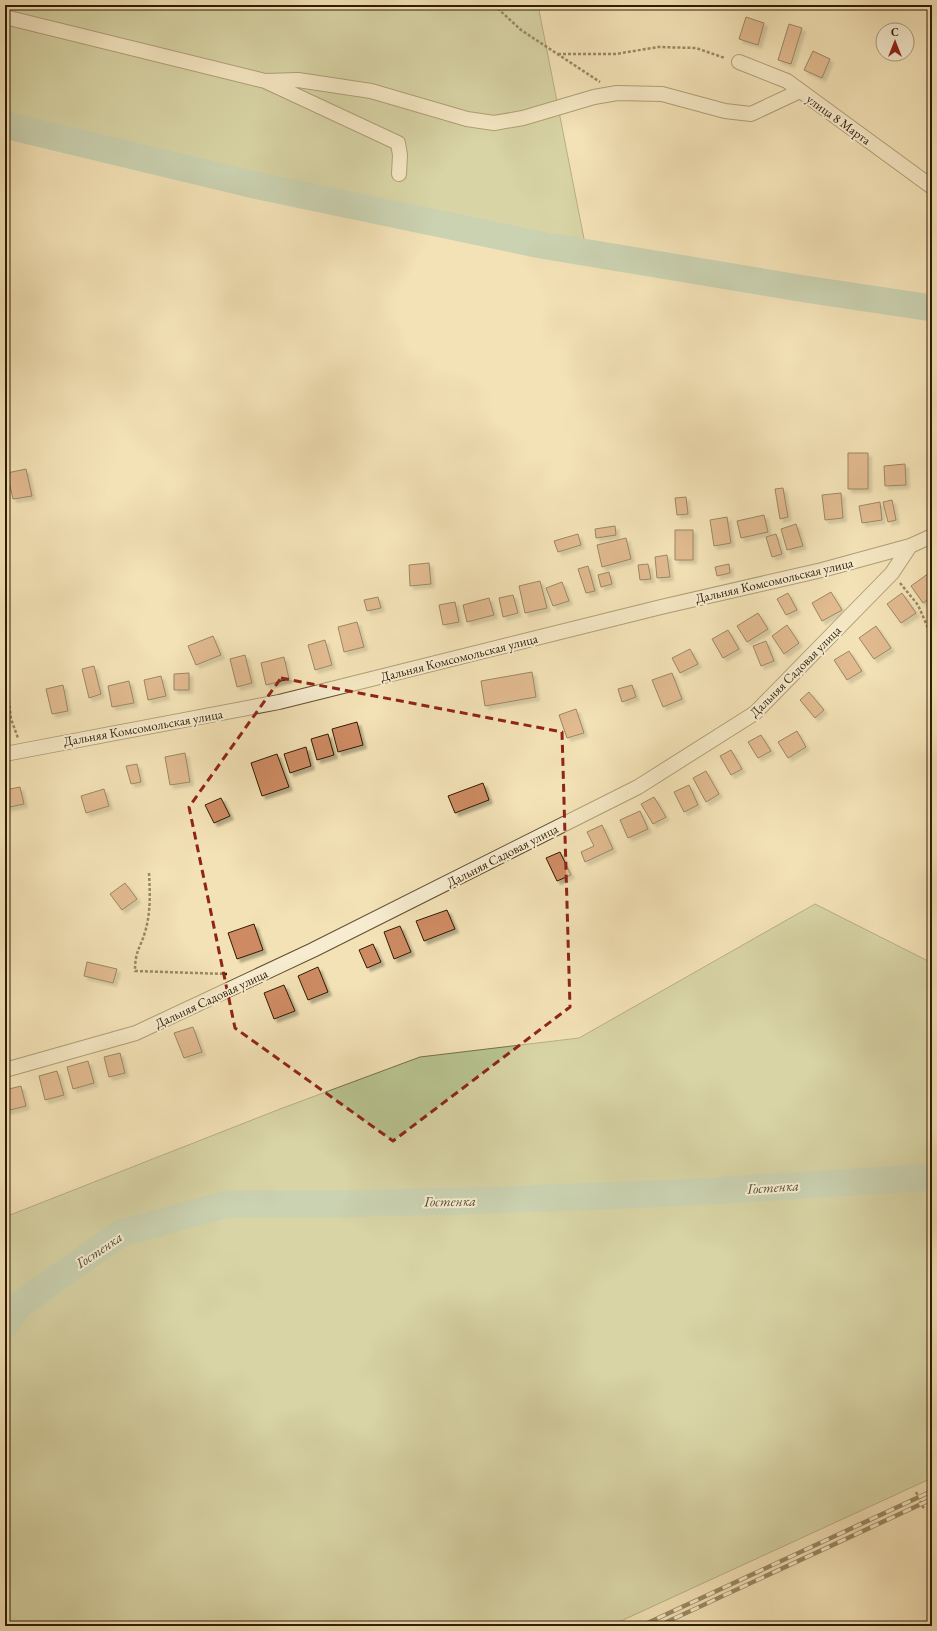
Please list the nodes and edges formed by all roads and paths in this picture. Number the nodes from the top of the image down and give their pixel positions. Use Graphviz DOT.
graph roads {
  1 [pos="494,5"];
  2 [pos="5,17"];
  3 [pos="558,54"];
  4 [pos="739,62"];
  5 [pos="265,81"];
  6 [pos="800,90"];
  7 [pos="617,93"];
  8 [pos="399,174"];
  9 [pos="932,187"];
  10 [pos="932,536"];
  11 [pos="910,546"];
  12 [pos="892,573"];
  13 [pos="932,637"];
  14 [pos="5,666"];
  15 [pos="23,750"];
  16 [pos="5,754"];
  17 [pos="149,873"];
  18 [pos="229,974"];
  19 [pos="5,1070"];
  20 [pos="916,1492"];
  21 [pos="924,1508"];
  1 -- 3 [label="path"];
  2 -- 5 [label="street"];
  3 -- 4 [label="path"];
  3 -- 7 [label="path"];
  4 -- 6 [label="street, улица 8 Марта"];
  5 -- 7 [label="street"];
  5 -- 8 [label="street"];
  6 -- 7 [label="street"];
  6 -- 9 [label="street, улица 8 Марта"];
  10 -- 11 [label="street"];
  11 -- 12 [label="street, Дальняя Садовая улица"];
  11 -- 15 [label="street, Дальняя Комсомольская улица"];
  12 -- 13 [label="path"];
  12 -- 19 [label="street, Дальняя Садовая улица"];
  14 -- 15 [label="path"];
  15 -- 16 [label="street, Дальняя Комсомольская улица"];
  17 -- 18 [label="path"];
  20 -- 21 [label="path"];
}
